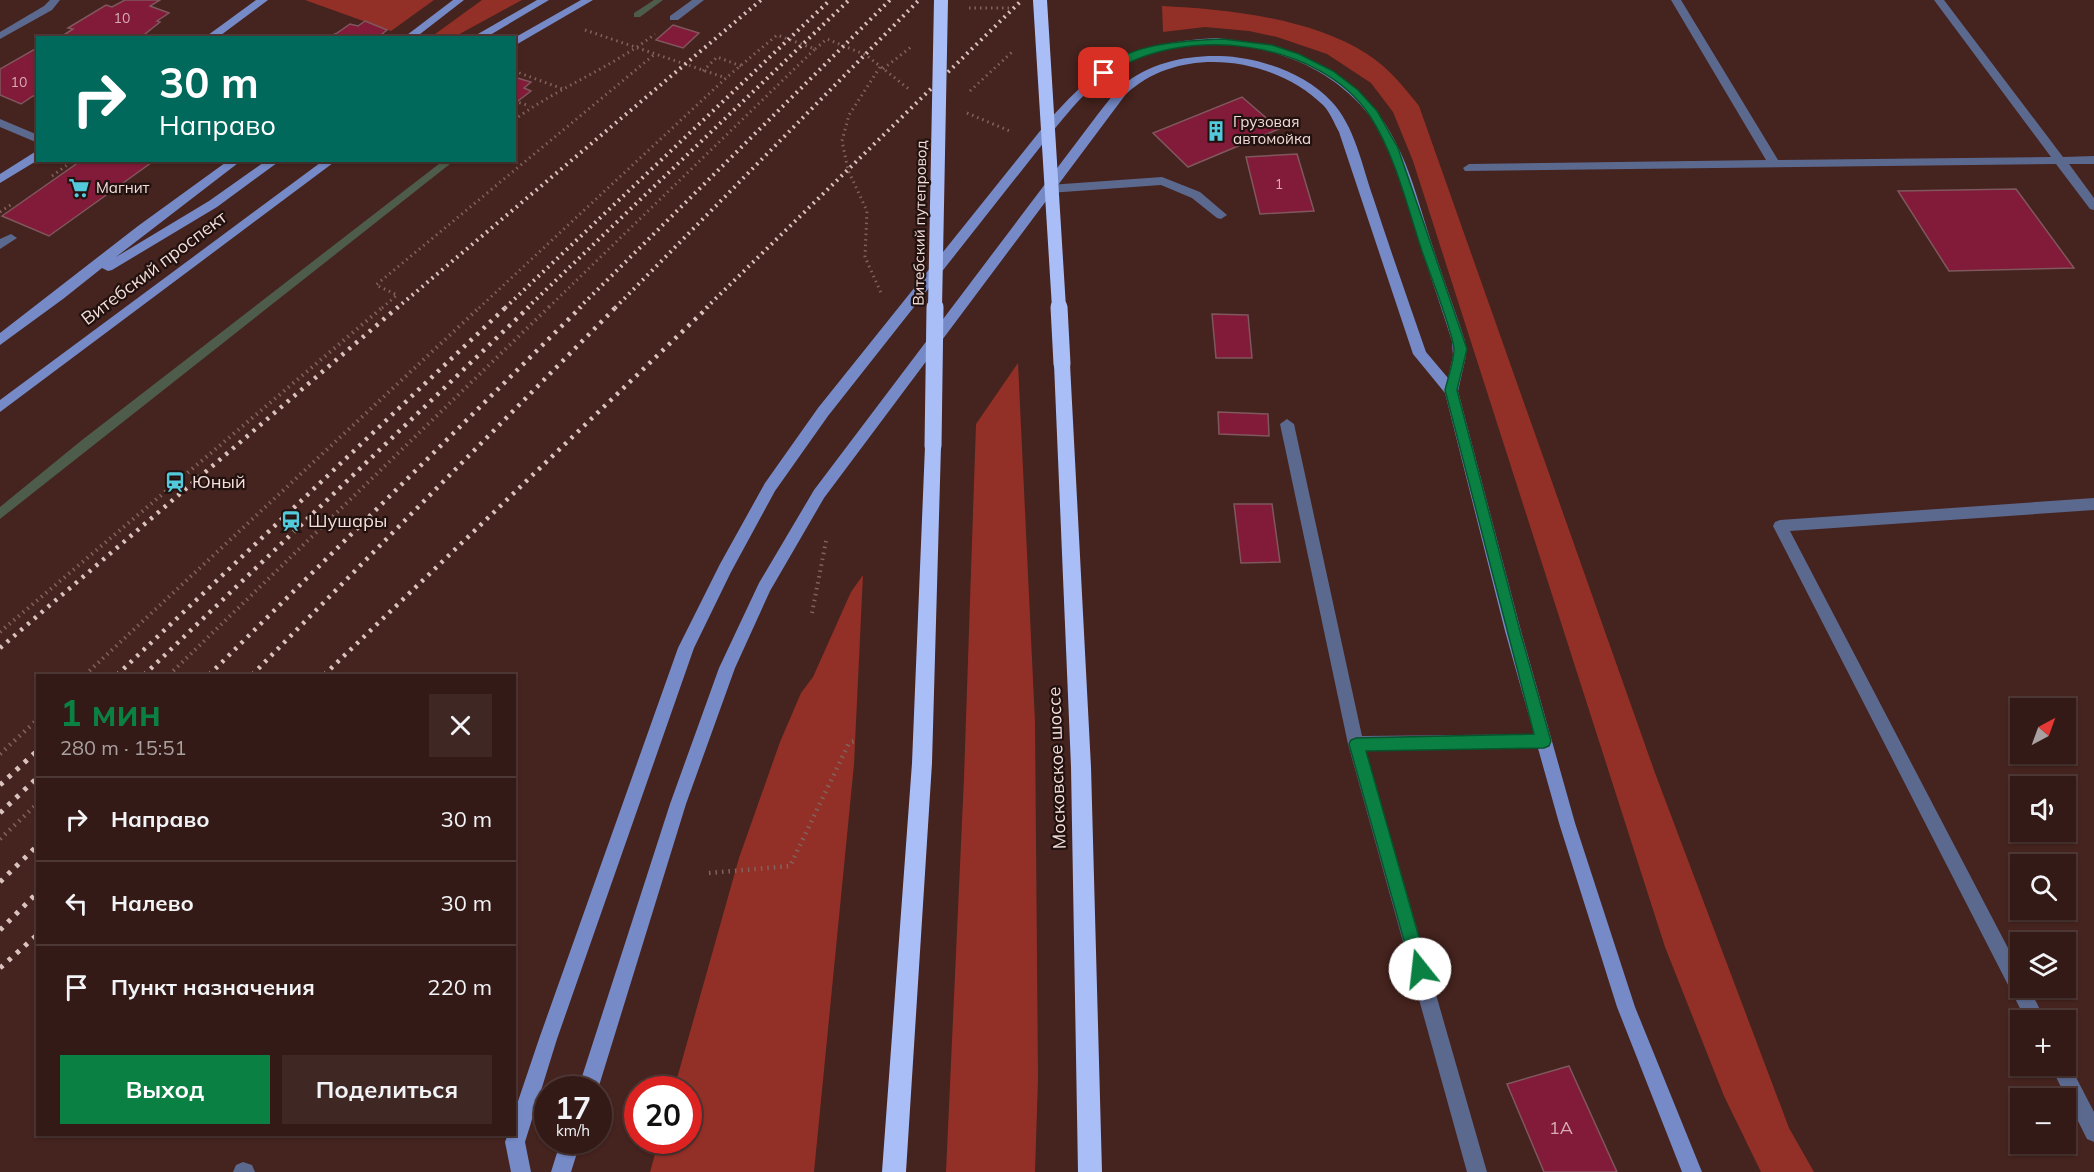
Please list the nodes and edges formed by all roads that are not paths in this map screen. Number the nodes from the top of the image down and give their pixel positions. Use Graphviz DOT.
graph roads {
  1 [pos="54,0"];
  2 [pos="263,0"];
  3 [pos="459,0"];
  4 [pos="544,0"];
  5 [pos="588,0"];
  6 [pos="699,0"];
  7 [pos="941,0"];
  8 [pos="1040,0"];
  9 [pos="1676,0"];
  10 [pos="1939,0"];
  11 [pos="674,18"];
  12 [pos="0,36"];
  13 [pos="211,36"];
  14 [pos="411,36"];
  15 [pos="480,36"];
  16 [pos="516,42"];
  17 [pos="0,123"];
  18 [pos="36,139"];
  19 [pos="36,155"];
  20 [pos="2058,160"];
  21 [pos="2094,160"];
  22 [pos="234,162"];
  23 [pos="273,162"];
  24 [pos="329,162"];
  25 [pos="1774,164"];
  26 [pos="1469,168"];
  27 [pos="0,179"];
  28 [pos="1049,189"];
  29 [pos="2094,206"];
  30 [pos="1221,215"];
  31 [pos="11,238"];
  32 [pos="0,245"];
  33 [pos="59,296"];
  34 [pos="0,340"];
  35 [pos="1451,390"];
  36 [pos="0,407"];
  37 [pos="1287,424"];
  38 [pos="2094,504"];
  39 [pos="1544,741"];
  40 [pos="1356,744"];
  41 [pos="2031,1010"];
  42 [pos="592,1076"];
  43 [pos="2065,1076"];
  44 [pos="2094,1132"];
  45 [pos="567,1154"];
  46 [pos="521,1172"];
  47 [pos="561,1172"];
  48 [pos="894,1172"];
  49 [pos="1090,1172"];
  50 [pos="1477,1172"];
  51 [pos="1692,1172"];
  1 -- 12 [label="lane"];
  2 -- 13 [label="street"];
  3 -- 14 [label="street"];
  4 -- 15 [label="street"];
  5 -- 16 [label="street"];
  6 -- 11 [label="lane"];
  7 -- 48 [label="highway, Витебский путепровод, bridge"];
  8 -- 49 [label="highway, Московское шоссе, bridge"];
  9 -- 25 [label="lane"];
  10 -- 20 [label="lane"];
  17 -- 18 [label="lane"];
  19 -- 27 [label="street"];
  20 -- 21 [label="lane"];
  20 -- 25 [label="lane"];
  20 -- 29 [label="lane"];
  22 -- 33 [label="street, Витебский проспект"];
  23 -- 33 [label="street"];
  24 -- 36 [label="street, Витебский проспект"];
  25 -- 26 [label="lane"];
  28 -- 30 [label="lane"];
  28 -- 35 [label="street"];
  28 -- 42 [label="street"];
  31 -- 32 [label="lane"];
  33 -- 34 [label="street, Витебский проспект"];
  35 -- 39 [label="street"];
  35 -- 46 [label="street"];
  37 -- 40 [label="lane"];
  38 -- 41 [label="lane"];
  39 -- 40 [label="lane"];
  39 -- 51 [label="street"];
  40 -- 50 [label="lane"];
  43 -- 44 [label="lane"];
  45 -- 47 [label="street"];
}
